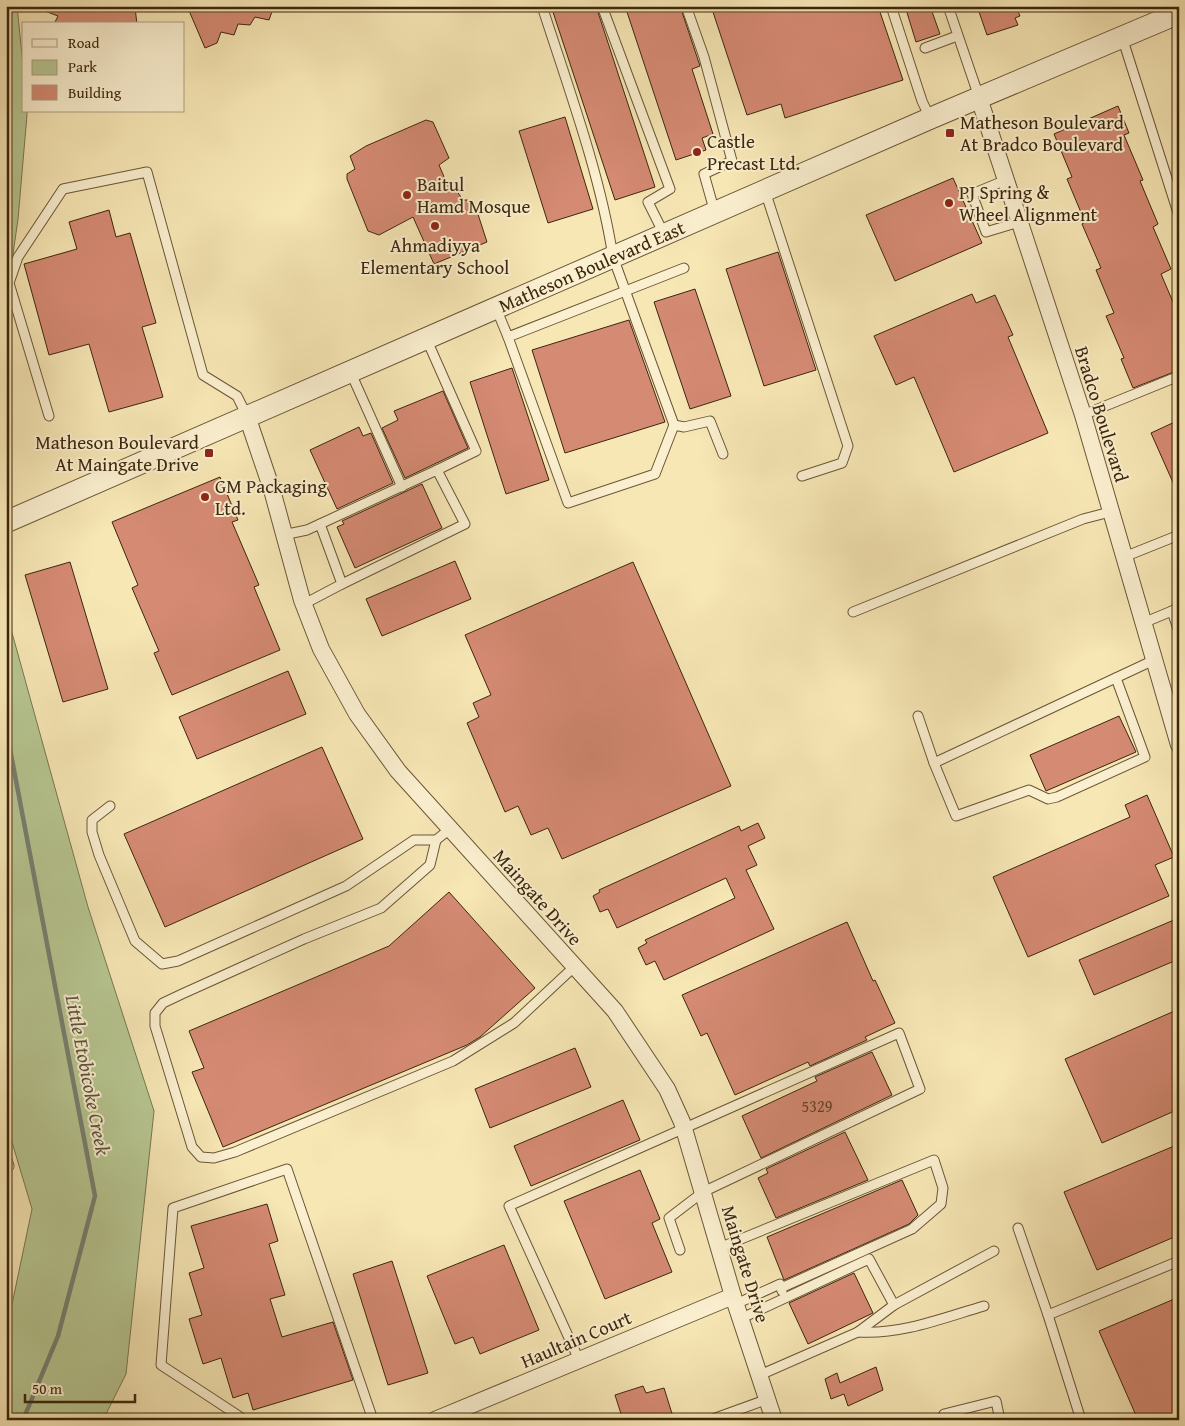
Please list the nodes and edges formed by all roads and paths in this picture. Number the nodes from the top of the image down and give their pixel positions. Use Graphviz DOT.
graph roads {
  1 [pos="542,6"];
  2 [pos="602,6"];
  3 [pos="686,6"];
  4 [pos="891,6"];
  5 [pos="948,6"];
  6 [pos="1179,13"];
  7 [pos="957,36"];
  8 [pos="1122,37"];
  9 [pos="925,48"];
  10 [pos="979,98"];
  11 [pos="931,118"];
  12 [pos="1006,180"];
  13 [pos="765,190"];
  14 [pos="715,214"];
  15 [pos="1179,216"];
  16 [pos="1019,222"];
  17 [pos="664,234"];
  18 [pos="612,257"];
  19 [pos="684,268"];
  20 [pos="625,290"];
  21 [pos="496,307"];
  22 [pos="508,337"];
  23 [pos="426,338"];
  24 [pos="350,371"];
  25 [pos="1179,376"];
  26 [pos="1083,415"];
  27 [pos="49,416"];
  28 [pos="247,416"];
  29 [pos="674,425"];
  30 [pos="723,454"];
  31 [pos="437,470"];
  32 [pos="802,476"];
  33 [pos="402,487"];
  34 [pos="1110,512"];
  35 [pos="6,522"];
  36 [pos="320,524"];
  37 [pos="283,534"];
  38 [pos="1179,535"];
  39 [pos="1124,557"];
  40 [pos="342,584"];
  41 [pos="304,604"];
  42 [pos="1175,610"];
  43 [pos="853,612"];
  44 [pos="1143,623"];
  45 [pos="1179,632"];
  46 [pos="1154,660"];
  47 [pos="1116,678"];
  48 [pos="918,716"];
  49 [pos="1178,736"];
  50 [pos="934,763"];
  51 [pos="110,806"];
  52 [pos="450,829"];
  53 [pos="436,840"];
  54 [pos="574,966"];
  55 [pos="683,1131"];
  56 [pos="6,1156"];
  57 [pos="6,1167"];
  58 [pos="703,1192"];
  59 [pos="1018,1228"];
  60 [pos="719,1248"];
  61 [pos="680,1250"];
  62 [pos="994,1251"];
  63 [pos="1179,1261"];
  64 [pos="781,1288"];
  65 [pos="784,1298"];
  66 [pos="894,1305"];
  67 [pos="737,1306"];
  68 [pos="984,1306"];
  69 [pos="1048,1315"];
  70 [pos="858,1332"];
  71 [pos="579,1360"];
  72 [pos="760,1375"];
  73 [pos="768,1399"];
  74 [pos="944,1414"];
  75 [pos="245,1420"];
  76 [pos="373,1420"];
  77 [pos="435,1420"];
  78 [pos="710,1420"];
  79 [pos="774,1420"];
  80 [pos="1000,1420"];
  81 [pos="1081,1420"];
  1 -- 18 [label="lane"];
  2 -- 17 [label="lane"];
  3 -- 14 [label="lane"];
  4 -- 11 [label="lane"];
  5 -- 7 [label="lane"];
  6 -- 8 [label="street, Matheson Boulevard East"];
  7 -- 9 [label="lane"];
  7 -- 10 [label="lane"];
  8 -- 10 [label="street, Matheson Boulevard East"];
  8 -- 15 [label="lane"];
  10 -- 11 [label="street, Matheson Boulevard East"];
  10 -- 12 [label="street, Bradco Boulevard"];
  11 -- 13 [label="street, Matheson Boulevard East"];
  12 -- 16 [label="street, Bradco Boulevard"];
  12 -- 16 [label="lane"];
  13 -- 14 [label="street, Matheson Boulevard East"];
  13 -- 32 [label="lane"];
  14 -- 17 [label="street, Matheson Boulevard East"];
  16 -- 26 [label="street, Bradco Boulevard"];
  17 -- 18 [label="street, Matheson Boulevard East"];
  18 -- 20 [label="lane"];
  18 -- 21 [label="street, Matheson Boulevard East"];
  19 -- 20 [label="lane"];
  20 -- 22 [label="lane"];
  20 -- 29 [label="lane"];
  21 -- 22 [label="lane"];
  21 -- 23 [label="street, Matheson Boulevard East"];
  22 -- 29 [label="lane"];
  23 -- 24 [label="street, Matheson Boulevard East"];
  23 -- 31 [label="lane"];
  24 -- 28 [label="street, Matheson Boulevard East"];
  24 -- 33 [label="lane"];
  25 -- 26 [label="lane"];
  26 -- 34 [label="street, Bradco Boulevard"];
  27 -- 28 [label="lane"];
  28 -- 35 [label="street, Matheson Boulevard East"];
  28 -- 37 [label="street, Maingate Drive"];
  29 -- 30 [label="lane"];
  31 -- 33 [label="lane"];
  31 -- 40 [label="lane"];
  33 -- 36 [label="lane"];
  34 -- 39 [label="street, Bradco Boulevard"];
  34 -- 43 [label="lane"];
  36 -- 37 [label="lane"];
  36 -- 40 [label="lane"];
  37 -- 41 [label="street, Maingate Drive"];
  38 -- 39 [label="lane"];
  39 -- 44 [label="street, Bradco Boulevard"];
  40 -- 41 [label="lane"];
  41 -- 52 [label="street, Maingate Drive"];
  42 -- 44 [label="lane"];
  42 -- 45 [label="lane"];
  44 -- 46 [label="street, Bradco Boulevard"];
  46 -- 47 [label="lane"];
  46 -- 49 [label="street, Bradco Boulevard"];
  47 -- 50 [label="lane"];
  47 -- 50 [label="lane"];
  48 -- 50 [label="lane"];
  51 -- 53 [label="lane"];
  52 -- 53 [label="lane"];
  52 -- 54 [label="street, Maingate Drive"];
  53 -- 54 [label="lane"];
  54 -- 55 [label="street, Maingate Drive"];
  55 -- 58 [label="street, Maingate Drive"];
  55 -- 58 [label="lane"];
  55 -- 71 [label="lane"];
  56 -- 57 [label="lane"];
  58 -- 60 [label="street, Maingate Drive"];
  58 -- 61 [label="lane"];
  59 -- 69 [label="lane"];
  60 -- 64 [label="lane"];
  60 -- 67 [label="street, Maingate Drive"];
  62 -- 66 [label="lane"];
  63 -- 69 [label="lane"];
  64 -- 65 [label="lane"];
  64 -- 67 [label="lane"];
  65 -- 66 [label="lane"];
  65 -- 67 [label="lane"];
  66 -- 70 [label="lane"];
  67 -- 71 [label="street, Haultain Court"];
  67 -- 72 [label="street, Maingate Drive"];
  68 -- 70 [label="lane"];
  69 -- 81 [label="lane"];
  70 -- 72 [label="lane"];
  71 -- 77 [label="street, Haultain Court"];
  72 -- 73 [label="street, Maingate Drive"];
  73 -- 78 [label="lane"];
  73 -- 79 [label="street, Maingate Drive"];
  74 -- 80 [label="lane"];
  75 -- 76 [label="lane"];
}
